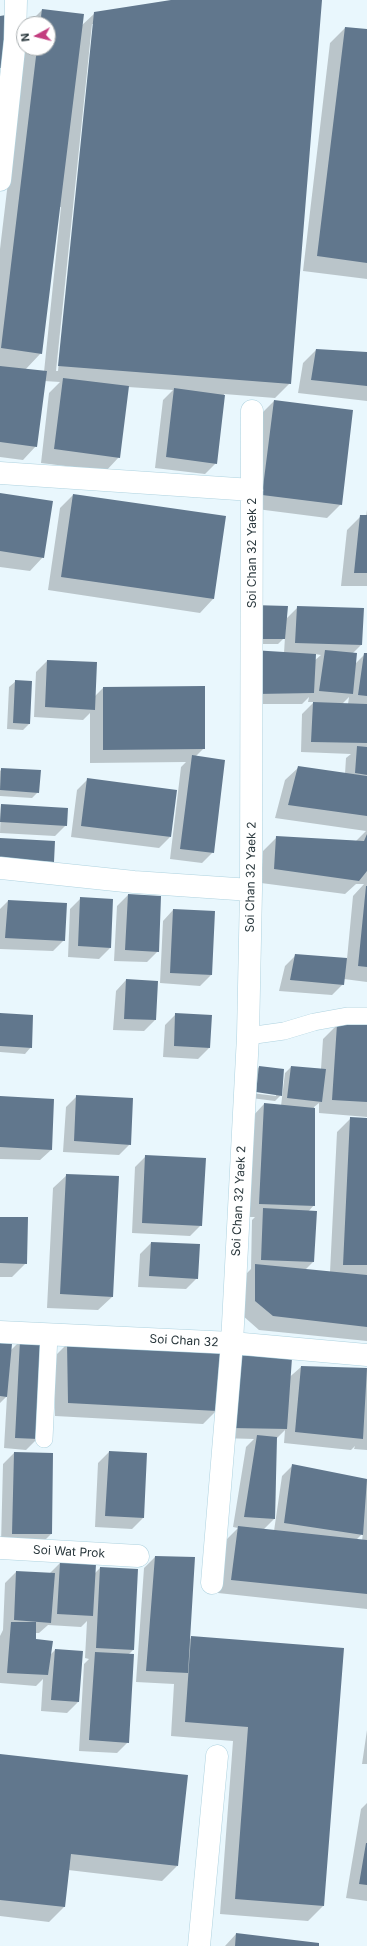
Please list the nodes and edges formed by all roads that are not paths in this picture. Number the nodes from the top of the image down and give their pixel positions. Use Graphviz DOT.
graph roads {
  1 [pos="16,0"];
  2 [pos="0,180"];
  3 [pos="252,411"];
  4 [pos="0,473"];
  5 [pos="252,490"];
  6 [pos="0,868"];
  7 [pos="252,890"];
  8 [pos="367,1016"];
  9 [pos="248,1036"];
  10 [pos="0,1332"];
  11 [pos="49,1335"];
  12 [pos="232,1343"];
  13 [pos="367,1355"];
  14 [pos="44,1439"];
  15 [pos="0,1548"];
  16 [pos="138,1556"];
  17 [pos="212,1582"];
  18 [pos="217,1756"];
  19 [pos="199,1946"];
  1 -- 2 [label="street"];
  3 -- 5 [label="street, Soi Chan 32 Yaek 2"];
  4 -- 5 [label="street"];
  5 -- 7 [label="street, Soi Chan 32 Yaek 2"];
  6 -- 7 [label="street"];
  7 -- 9 [label="street, Soi Chan 32 Yaek 2"];
  8 -- 9 [label="lane"];
  9 -- 12 [label="street, Soi Chan 32 Yaek 2"];
  10 -- 11 [label="street, Soi Chan 32"];
  11 -- 12 [label="street, Soi Chan 32"];
  11 -- 14 [label="lane"];
  12 -- 13 [label="street, Soi Chan 32"];
  12 -- 17 [label="street, Soi Chan 32 Yaek 2"];
  15 -- 16 [label="street, Soi Wat Prok"];
  18 -- 19 [label="street"];
}
